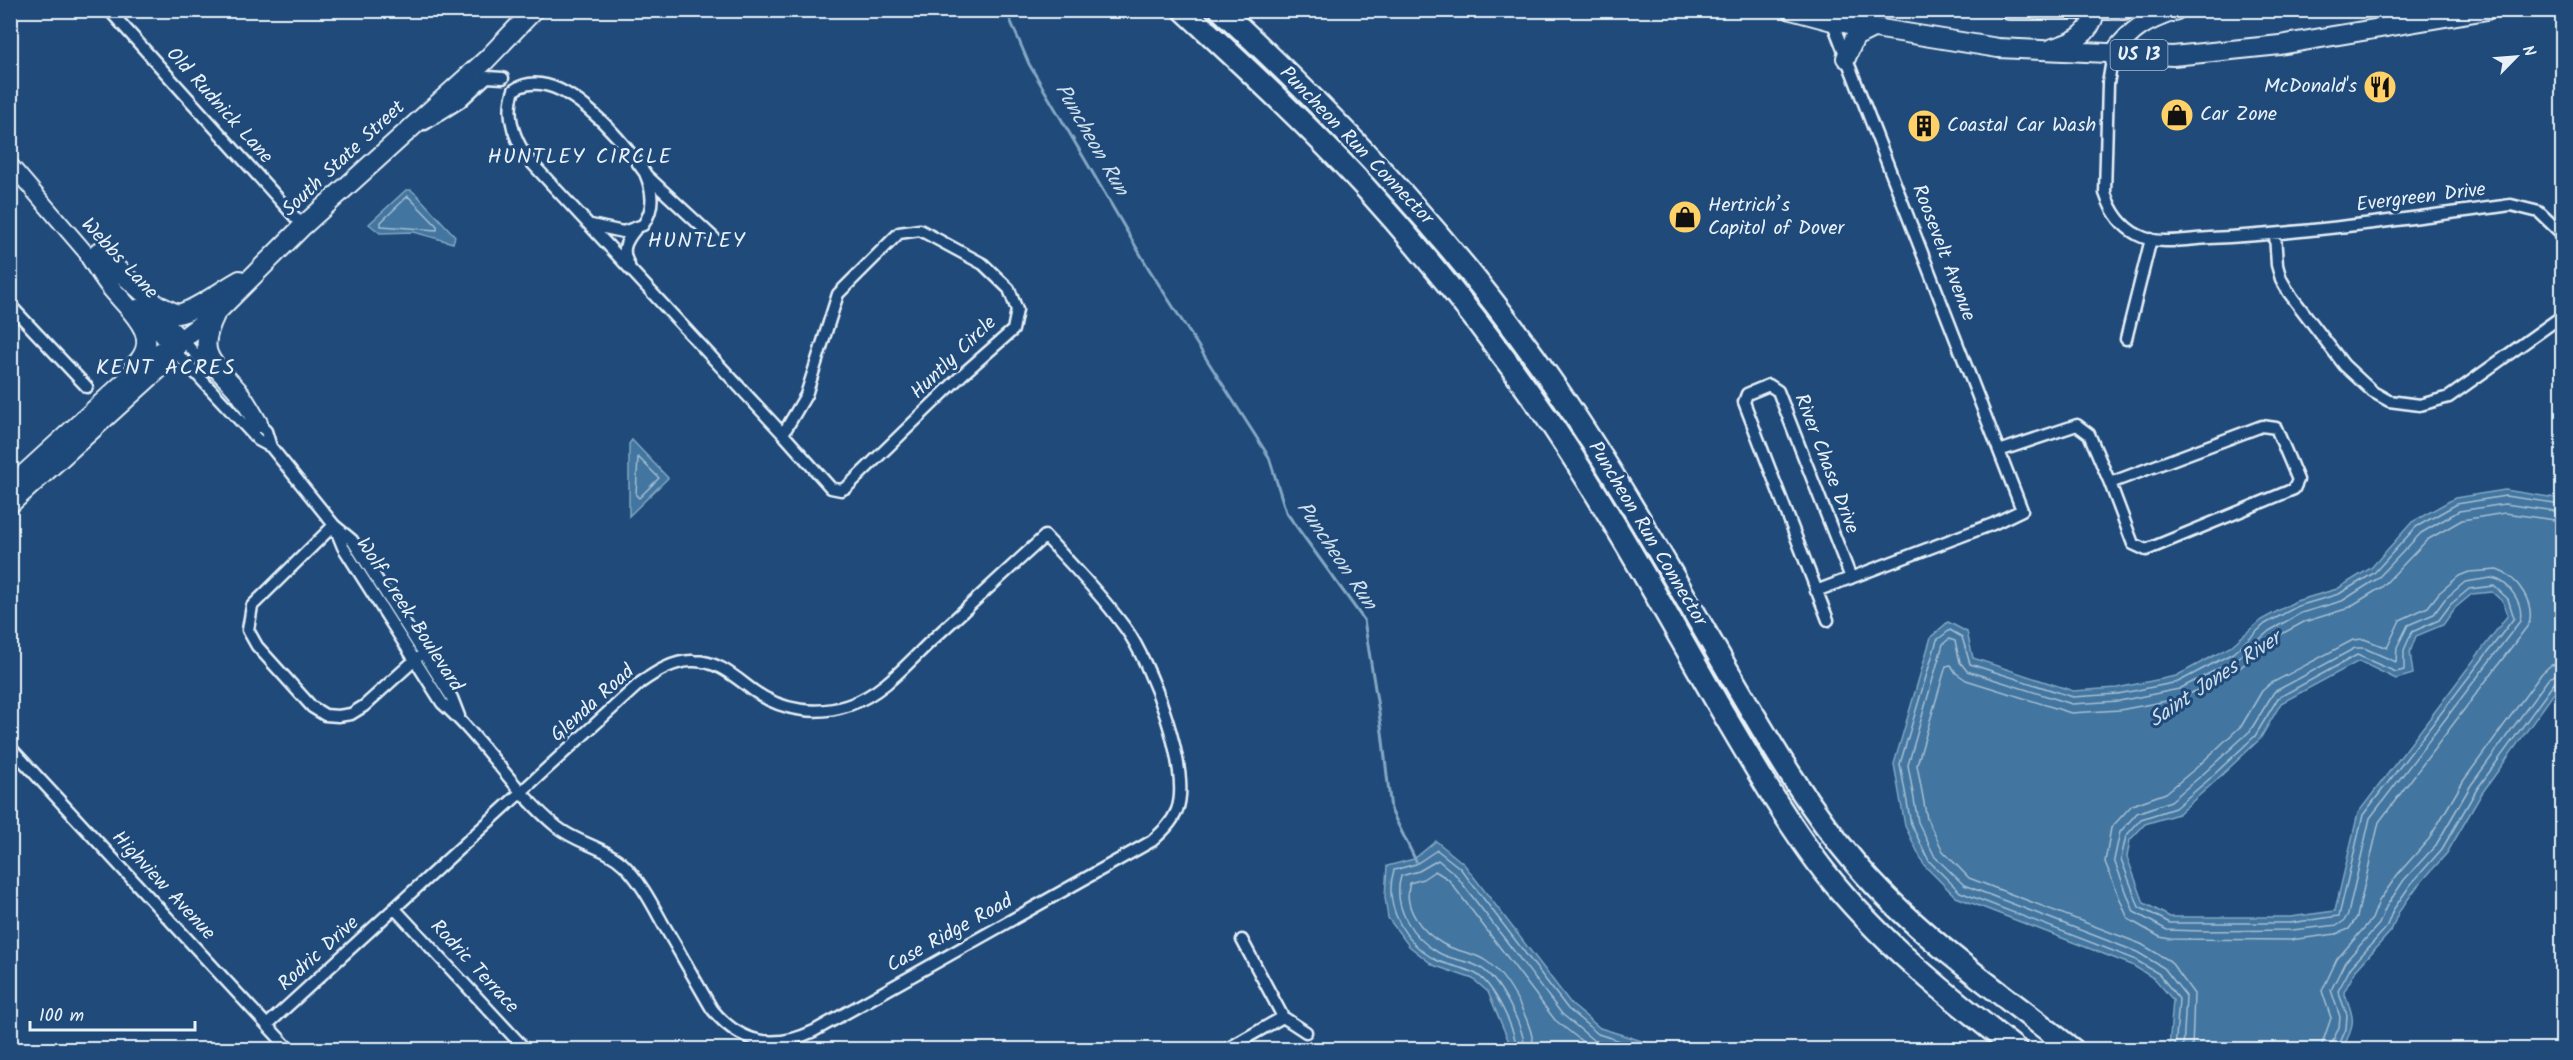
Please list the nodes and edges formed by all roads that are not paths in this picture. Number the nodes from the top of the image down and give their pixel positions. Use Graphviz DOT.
graph roads {
  1 [pos="109,10"];
  2 [pos="534,10"];
  3 [pos="1184,10"];
  4 [pos="1221,10"];
  5 [pos="1791,10"];
  6 [pos="2009,10"];
  7 [pos="2124,10"];
  8 [pos="2178,10"];
  9 [pos="2487,10"];
  10 [pos="2095,12"];
  11 [pos="1829,14"];
  12 [pos="1873,28"];
  13 [pos="2043,51"];
  14 [pos="2113,54"];
  15 [pos="1846,58"];
  16 [pos="486,60"];
  17 [pos="503,78"];
  18 [pos="514,90"];
  19 [pos="392,145"];
  20 [pos="10,164"];
  21 [pos="645,173"];
  22 [pos="591,225"];
  23 [pos="303,226"];
  24 [pos="635,230"];
  25 [pos="2275,234"];
  26 [pos="2562,234"];
  27 [pos="715,239"];
  28 [pos="2151,239"];
  29 [pos="94,255"];
  30 [pos="260,269"];
  31 [pos="633,273"];
  32 [pos="10,305"];
  33 [pos="217,312"];
  34 [pos="2562,316"];
  35 [pos="2126,339"];
  36 [pos="176,345"];
  37 [pos="87,387"];
  38 [pos="258,423"];
  39 [pos="783,434"];
  40 [pos="61,441"];
  41 [pos="271,447"];
  42 [pos="1999,452"];
  43 [pos="2109,483"];
  44 [pos="10,487"];
  45 [pos="10,504"];
  46 [pos="334,525"];
  47 [pos="1045,536"];
  48 [pos="1851,578"];
  49 [pos="1816,591"];
  50 [pos="1828,620"];
  51 [pos="423,652"];
  52 [pos="413,661"];
  53 [pos="461,720"];
  54 [pos="10,747"];
  55 [pos="524,792"];
  56 [pos="395,909"];
  57 [pos="1242,940"];
  58 [pos="1283,1017"];
  59 [pos="267,1024"];
  60 [pos="1306,1032"];
  61 [pos="290,1050"];
  62 [pos="526,1050"];
  63 [pos="1225,1050"];
  64 [pos="2016,1050"];
  65 [pos="2073,1050"];
  1 -- 23 [label="street, Old Rudnick Lane"];
  2 -- 16 [label="main road, South State Street"];
  3 -- 64 [label="highway, Puncheon Run Connector"];
  4 -- 65 [label="highway, Puncheon Run Connector"];
  5 -- 11 [label="main road, US 13"];
  6 -- 10 [label="main road, US 13"];
  7 -- 10 [label="main road, US 13"];
  8 -- 14 [label="main road"];
  9 -- 14 [label="main road, US 13"];
  10 -- 13 [label="main road"];
  11 -- 12 [label="main road, US 13"];
  11 -- 15 [label="street, Roosevelt Avenue"];
  12 -- 13 [label="main road, US 13"];
  12 -- 15 [label="main road"];
  13 -- 14 [label="main road, US 13"];
  14 -- 28 [label="street, Evergreen Drive"];
  15 -- 42 [label="street, Roosevelt Avenue"];
  16 -- 17 [label="street"];
  16 -- 19 [label="main road, South State Street"];
  17 -- 18 [label="street"];
  17 -- 19 [label="street"];
  18 -- 21 [label="street, Huntly Circle"];
  18 -- 22 [label="street, Huntly Circle"];
  19 -- 23 [label="main road, South State Street"];
  20 -- 29 [label="street, Webbs Lane"];
  21 -- 24 [label="street, Huntly Circle"];
  21 -- 27 [label="street, Huntly Circle"];
  22 -- 24 [label="street"];
  22 -- 31 [label="street, Huntly Circle"];
  23 -- 30 [label="main road, South State Street"];
  24 -- 31 [label="street, Huntly Circle"];
  25 -- 26 [label="street, Evergreen Drive"];
  25 -- 28 [label="street, Evergreen Drive"];
  25 -- 34 [label="street"];
  28 -- 35 [label="street"];
  29 -- 30 [label="main road"];
  29 -- 36 [label="street, Webbs Lane"];
  29 -- 40 [label="main road"];
  30 -- 33 [label="main road, South State Street"];
  31 -- 39 [label="street, Huntly Circle"];
  32 -- 37 [label="street"];
  33 -- 36 [label="main road, South State Street"];
  33 -- 38 [label="main road"];
  36 -- 38 [label="street, Wolf Creek Boulevard"];
  36 -- 40 [label="main road, South State Street"];
  36 -- 41 [label="street, Wolf Creek Boulevard"];
  36 -- 45 [label="main road, South State Street"];
  38 -- 41 [label="street, Wolf Creek Boulevard"];
  39 -- 39 [label="street, Huntly Circle"];
  40 -- 44 [label="main road, South State Street"];
  41 -- 46 [label="street, Wolf Creek Boulevard"];
  42 -- 43 [label="street"];
  42 -- 48 [label="street, Roosevelt Avenue"];
  43 -- 43 [label="street"];
  46 -- 51 [label="street, Wolf Creek Boulevard"];
  46 -- 52 [label="street, Wolf Creek Boulevard"];
  46 -- 52 [label="street"];
  47 -- 55 [label="street, Glenda Road"];
  47 -- 55 [label="street, Case Ridge Road"];
  48 -- 49 [label="street"];
  48 -- 49 [label="street, River Chase Drive"];
  49 -- 50 [label="street, River Chase Drive"];
  51 -- 52 [label="street"];
  51 -- 53 [label="street, Wolf Creek Boulevard"];
  52 -- 53 [label="street, Wolf Creek Boulevard"];
  53 -- 55 [label="street, Wolf Creek Boulevard"];
  54 -- 59 [label="street, Highview Avenue"];
  55 -- 56 [label="street, Glenda Road"];
  56 -- 59 [label="street, Rodric Drive"];
  56 -- 62 [label="street, Rodric Terrace"];
  57 -- 58 [label="street"];
  58 -- 60 [label="street"];
  58 -- 63 [label="street"];
  59 -- 61 [label="street, Highview Avenue"];
}
